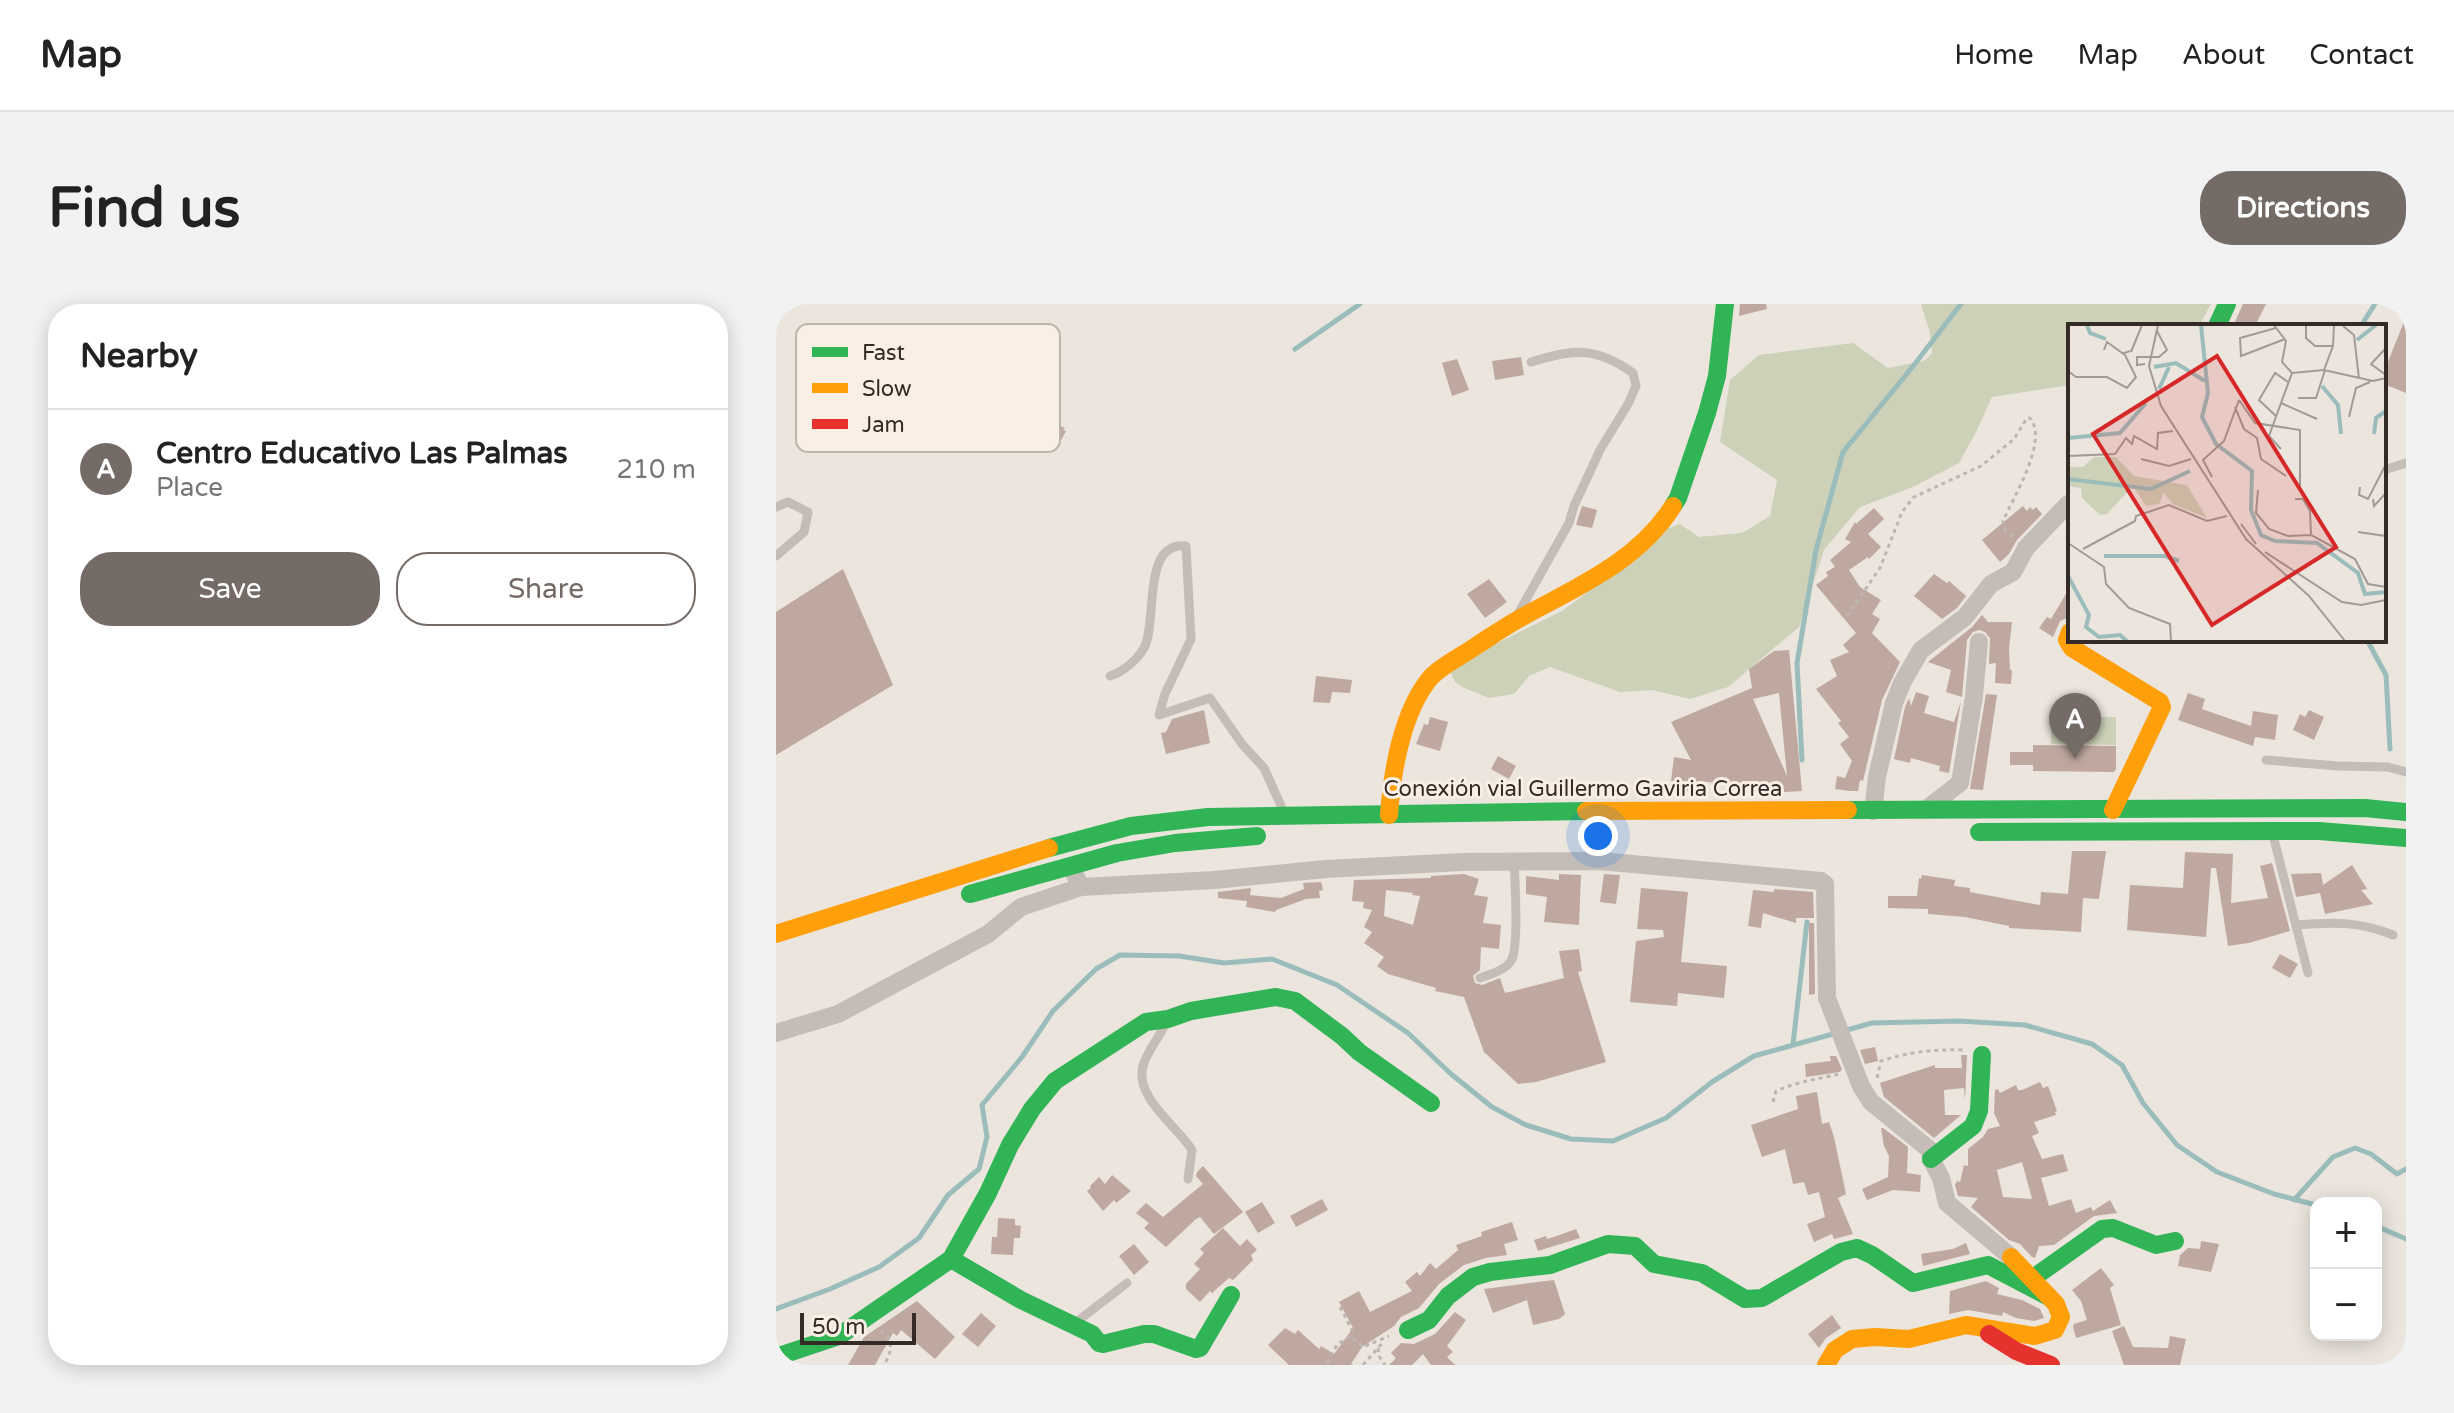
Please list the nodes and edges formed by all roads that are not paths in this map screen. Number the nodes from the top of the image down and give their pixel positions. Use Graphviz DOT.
graph roads {
  1 [pos="1725,304"];
  2 [pos="2227,304"];
  3 [pos="2218,324"];
  4 [pos="1531,362"];
  5 [pos="2406,463"];
  6 [pos="2386,469"];
  7 [pos="2068,504"];
  8 [pos="776,507"];
  9 [pos="776,556"];
  10 [pos="1515,621"];
  11 [pos="1979,642"];
  12 [pos="2068,642"];
  13 [pos="1110,676"];
  14 [pos="2266,760"];
  15 [pos="2406,772"];
  16 [pos="1960,783"];
  17 [pos="1981,810"];
  18 [pos="2113,810"];
  19 [pos="1873,811"];
  20 [pos="1925,811"];
  21 [pos="2406,812"];
  22 [pos="1284,815"];
  23 [pos="1389,815"];
  24 [pos="2272,831"];
  25 [pos="1964,832"];
  26 [pos="1274,835"];
  27 [pos="2406,838"];
  28 [pos="1514,862"];
  29 [pos="1071,866"];
  30 [pos="1081,887"];
  31 [pos="957,898"];
  32 [pos="2296,925"];
  33 [pos="776,934"];
  34 [pos="2393,935"];
  35 [pos="2308,973"];
  36 [pos="1480,978"];
  37 [pos="1168,1019"];
  38 [pos="776,1033"];
  39 [pos="1982,1055"];
  40 [pos="1431,1103"];
  41 [pos="1931,1159"];
  42 [pos="1188,1179"];
  43 [pos="2175,1241"];
  44 [pos="2011,1257"];
  45 [pos="951,1259"];
  46 [pos="2033,1278"];
  47 [pos="1127,1283"];
  48 [pos="1231,1295"];
  49 [pos="2049,1297"];
  50 [pos="1073,1325"];
  51 [pos="1975,1326"];
  52 [pos="1408,1330"];
  53 [pos="776,1357"];
  54 [pos="1826,1365"];
  55 [pos="2051,1365"];
  1 -- 10 [label="main road"];
  2 -- 3 [label="main road"];
  4 -- 10 [label="lane"];
  5 -- 6 [label="lane"];
  7 -- 19 [label="street"];
  8 -- 9 [label="lane"];
  10 -- 23 [label="main road"];
  11 -- 16 [label="street"];
  12 -- 18 [label="main road"];
  13 -- 22 [label="lane"];
  14 -- 15 [label="lane"];
  16 -- 17 [label="street"];
  16 -- 20 [label="street"];
  17 -- 18 [label="main road, Conexión vial Guillermo Gaviria Correa"];
  17 -- 20 [label="main road, Conexión vial Guillermo Gaviria Correa"];
  18 -- 21 [label="main road, Conexión vial Guillermo Gaviria Correa"];
  19 -- 20 [label="main road, Conexión vial Guillermo Gaviria Correa"];
  19 -- 23 [label="main road, Conexión vial Guillermo Gaviria Correa"];
  22 -- 23 [label="main road, Conexión vial Guillermo Gaviria Correa"];
  22 -- 33 [label="main road, Conexión vial Guillermo Gaviria Correa"];
  24 -- 25 [label="main road"];
  24 -- 27 [label="main road"];
  24 -- 32 [label="lane"];
  26 -- 29 [label="main road"];
  28 -- 30 [label="street"];
  28 -- 36 [label="lane"];
  28 -- 41 [label="street"];
  29 -- 30 [label="street"];
  29 -- 31 [label="main road"];
  30 -- 38 [label="street"];
  32 -- 34 [label="lane"];
  32 -- 35 [label="lane"];
  37 -- 40 [label="main road"];
  37 -- 42 [label="lane"];
  37 -- 45 [label="main road"];
  39 -- 41 [label="main road"];
  41 -- 44 [label="street"];
  43 -- 46 [label="main road"];
  44 -- 46 [label="main road"];
  45 -- 50 [label="main road"];
  45 -- 53 [label="main road"];
  46 -- 49 [label="main road"];
  47 -- 50 [label="lane"];
  48 -- 50 [label="main road"];
  49 -- 51 [label="main road"];
  49 -- 52 [label="main road"];
  51 -- 54 [label="main road"];
  51 -- 55 [label="main road"];
}
